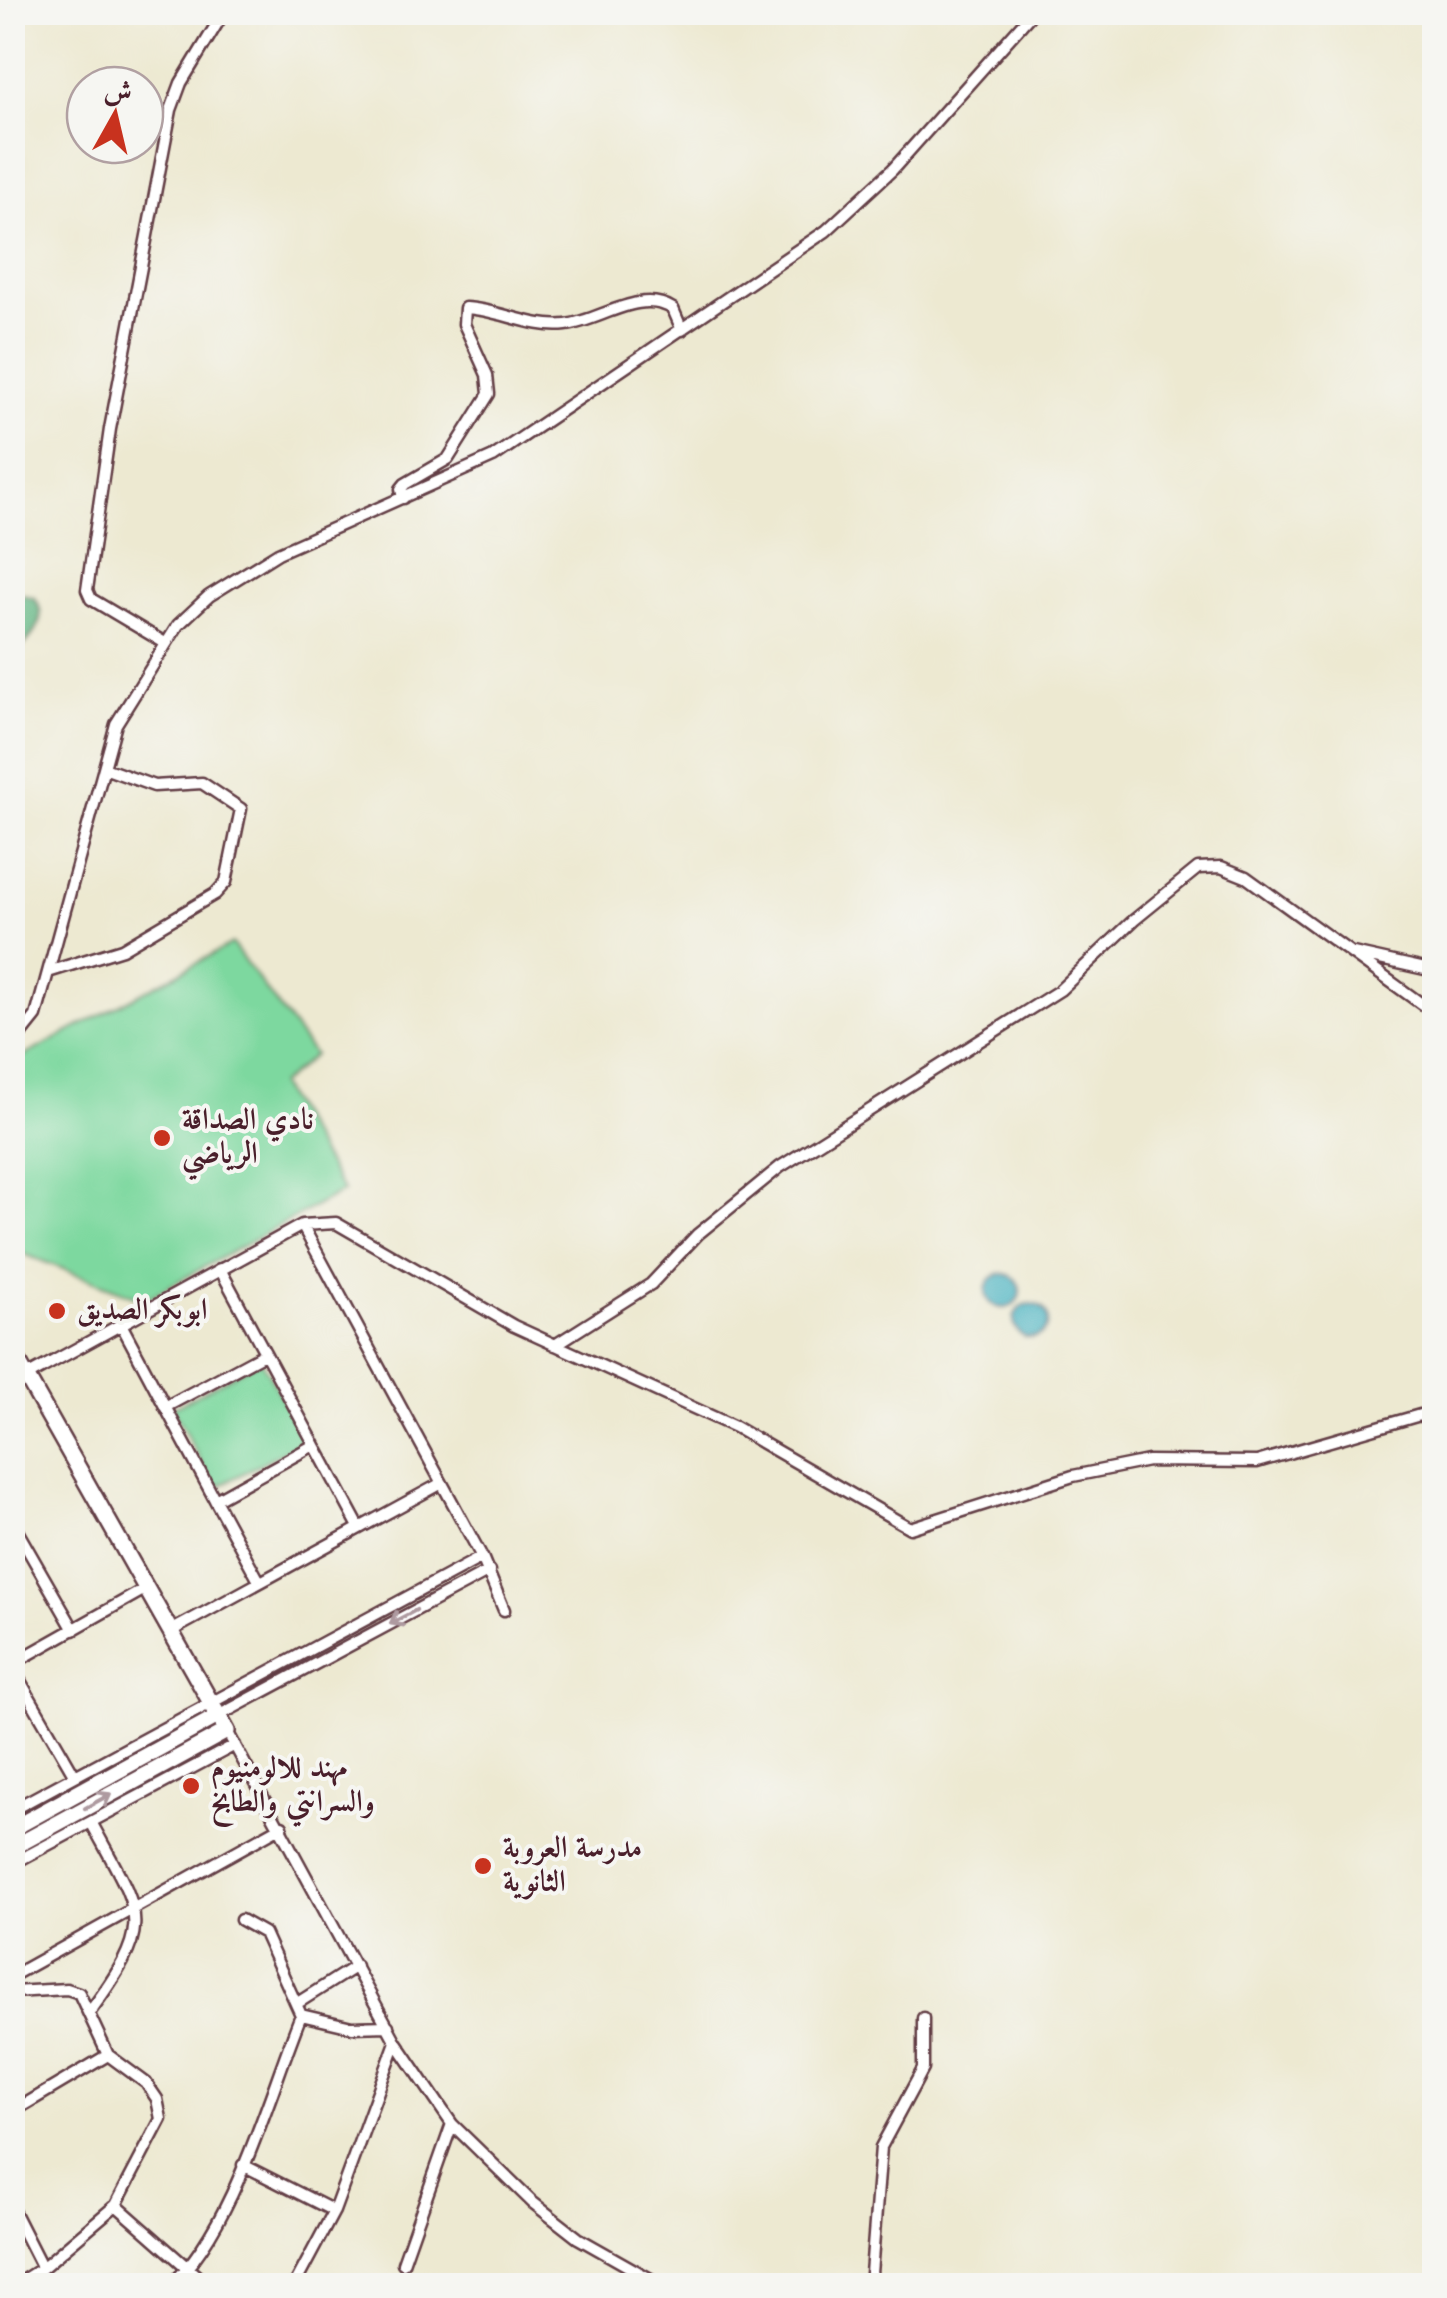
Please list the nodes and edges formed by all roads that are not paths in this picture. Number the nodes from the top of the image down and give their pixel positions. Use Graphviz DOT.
graph roads {
  1 [pos="224,12"];
  2 [pos="1032,12"];
  3 [pos="682,330"];
  4 [pos="403,498"];
  5 [pos="165,643"];
  6 [pos="104,768"];
  7 [pos="1352,953"];
  8 [pos="1434,971"];
  9 [pos="48,972"];
  10 [pos="1434,1013"];
  11 [pos="12,1046"];
  12 [pos="302,1225"];
  13 [pos="220,1269"];
  14 [pos="120,1324"];
  15 [pos="554,1345"];
  16 [pos="12,1351"];
  17 [pos="264,1354"];
  18 [pos="26,1376"];
  19 [pos="165,1407"];
  20 [pos="1434,1410"];
  21 [pos="314,1445"];
  22 [pos="442,1483"];
  23 [pos="215,1500"];
  24 [pos="12,1522"];
  25 [pos="359,1527"];
  26 [pos="482,1557"];
  27 [pos="489,1571"];
  28 [pos="260,1581"];
  29 [pos="144,1589"];
  30 [pos="504,1610"];
  31 [pos="74,1630"];
  32 [pos="169,1632"];
  33 [pos="12,1666"];
  34 [pos="209,1701"];
  35 [pos="218,1716"];
  36 [pos="231,1739"];
  37 [pos="75,1776"];
  38 [pos="12,1810"];
  39 [pos="91,1822"];
  40 [pos="282,1826"];
  41 [pos="12,1829"];
  42 [pos="12,1848"];
  43 [pos="12,1864"];
  44 [pos="136,1905"];
  45 [pos="241,1920"];
  46 [pos="356,1966"];
  47 [pos="12,1976"];
  48 [pos="12,1992"];
  49 [pos="299,2010"];
  50 [pos="90,2013"];
  51 [pos="924,2018"];
  52 [pos="388,2026"];
  53 [pos="396,2042"];
  54 [pos="108,2055"];
  55 [pos="12,2112"];
  56 [pos="452,2124"];
  57 [pos="242,2165"];
  58 [pos="116,2204"];
  59 [pos="12,2209"];
  60 [pos="334,2212"];
  61 [pos="403,2263"];
  62 [pos="42,2268"];
  63 [pos="188,2269"];
  64 [pos="14,2286"];
  65 [pos="170,2286"];
  66 [pos="208,2286"];
  67 [pos="294,2286"];
  68 [pos="662,2286"];
  69 [pos="870,2286"];
  1 -- 5 [label="street"];
  2 -- 3 [label="street"];
  3 -- 4 [label="street"];
  3 -- 4 [label="street"];
  4 -- 5 [label="street"];
  5 -- 6 [label="street"];
  6 -- 9 [label="street"];
  6 -- 9 [label="street"];
  7 -- 8 [label="street"];
  7 -- 10 [label="street"];
  7 -- 15 [label="street"];
  9 -- 11 [label="street"];
  12 -- 13 [label="street"];
  12 -- 15 [label="street"];
  12 -- 22 [label="street"];
  13 -- 14 [label="street"];
  13 -- 17 [label="street"];
  14 -- 18 [label="street"];
  14 -- 19 [label="street"];
  15 -- 20 [label="street"];
  16 -- 18 [label="street"];
  17 -- 19 [label="street"];
  17 -- 21 [label="street"];
  18 -- 29 [label="street"];
  19 -- 23 [label="street"];
  21 -- 23 [label="street"];
  21 -- 25 [label="street"];
  22 -- 25 [label="street"];
  22 -- 26 [label="street"];
  23 -- 28 [label="street"];
  24 -- 31 [label="street"];
  25 -- 28 [label="street"];
  26 -- 27 [label="street"];
  26 -- 34 [label="street"];
  27 -- 30 [label="street"];
  27 -- 35 [label="street, one-way"];
  28 -- 32 [label="street"];
  29 -- 31 [label="street"];
  29 -- 32 [label="street"];
  31 -- 33 [label="street"];
  32 -- 34 [label="street"];
  33 -- 37 [label="street"];
  34 -- 35 [label="street"];
  34 -- 37 [label="street"];
  35 -- 36 [label="street"];
  35 -- 41 [label="street"];
  36 -- 39 [label="street"];
  36 -- 40 [label="street"];
  42 -- 36 [label="street, one-way"];
  37 -- 38 [label="street"];
  39 -- 43 [label="street"];
  39 -- 44 [label="street"];
  40 -- 44 [label="street"];
  40 -- 46 [label="street"];
  44 -- 47 [label="street"];
  44 -- 50 [label="street"];
  45 -- 49 [label="street"];
  46 -- 49 [label="street"];
  46 -- 52 [label="street"];
  48 -- 50 [label="street"];
  49 -- 52 [label="street"];
  49 -- 57 [label="street"];
  50 -- 54 [label="street"];
  51 -- 69 [label="street"];
  52 -- 53 [label="street"];
  53 -- 56 [label="street"];
  53 -- 60 [label="street"];
  54 -- 55 [label="street"];
  54 -- 58 [label="street"];
  56 -- 61 [label="street"];
  56 -- 68 [label="street"];
  57 -- 60 [label="street"];
  57 -- 63 [label="street"];
  58 -- 62 [label="street"];
  58 -- 63 [label="street"];
  59 -- 62 [label="street"];
  60 -- 67 [label="street"];
  62 -- 64 [label="street"];
  63 -- 65 [label="street"];
  63 -- 66 [label="street"];
}
